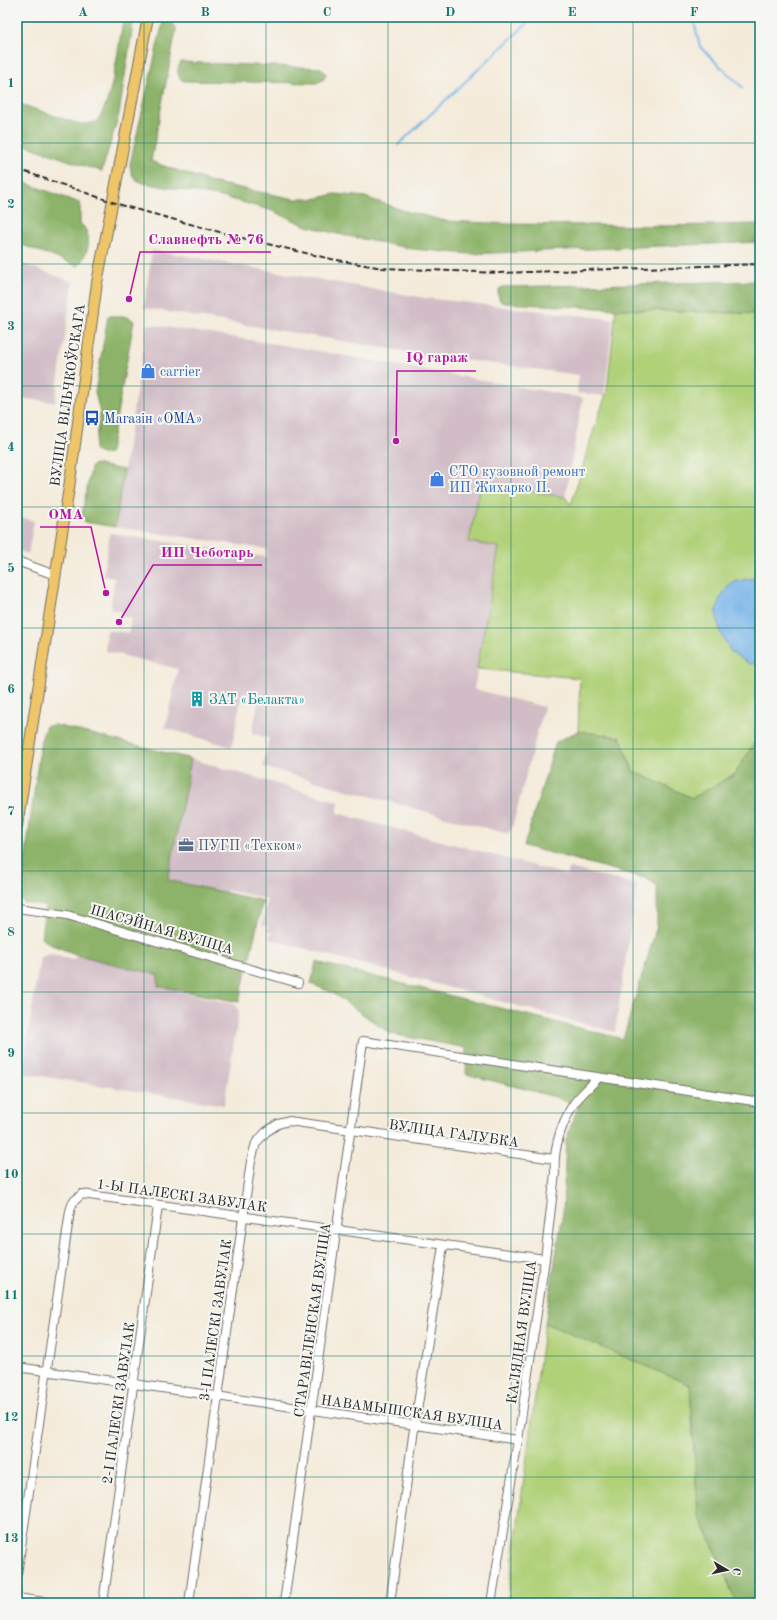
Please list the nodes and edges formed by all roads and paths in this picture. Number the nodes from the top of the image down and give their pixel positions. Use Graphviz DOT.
graph roads {
  1 [pos="148,17"];
  2 [pos="17,561"];
  3 [pos="55,575"];
  4 [pos="19,803"];
  5 [pos="17,826"];
  6 [pos="17,908"];
  7 [pos="298,983"];
  8 [pos="598,1078"];
  9 [pos="760,1102"];
  10 [pos="352,1132"];
  11 [pos="554,1159"];
  12 [pos="158,1206"];
  13 [pos="242,1217"];
  14 [pos="338,1230"];
  15 [pos="443,1246"];
  16 [pos="544,1259"];
  17 [pos="17,1367"];
  18 [pos="47,1371"];
  19 [pos="134,1385"];
  20 [pos="219,1397"];
  21 [pos="312,1411"];
  22 [pos="415,1425"];
  23 [pos="518,1440"];
  24 [pos="17,1574"];
  25 [pos="17,1598"];
  26 [pos="52,1603"];
  27 [pos="103,1603"];
  28 [pos="189,1603"];
  29 [pos="284,1603"];
  30 [pos="390,1603"];
  31 [pos="491,1603"];
  1 -- 3 [label="main road, ВУЛІЦА ВІЛЬЧКОЎСКАГА"];
  2 -- 3 [label="street"];
  3 -- 4 [label="main road, ВУЛІЦА ВІЛЬЧКОЎСКАГА"];
  4 -- 5 [label="main road, ВУЛІЦА ВІЛЬЧКОЎСКАГА"];
  6 -- 7 [label="street, ШАСЭЙНАЯ ВУЛІЦА"];
  8 -- 9 [label="street"];
  8 -- 10 [label="street, СТАРАВІЛЕНСКАЯ ВУЛІЦА"];
  8 -- 11 [label="street, КАЛЯДНАЯ ВУЛІЦА"];
  10 -- 11 [label="street, ВУЛІЦА ГАЛУБКА"];
  10 -- 13 [label="street, 3-І ПАЛЕСКІ ЗАВУЛАК"];
  10 -- 14 [label="street, СТАРАВІЛЕНСКАЯ ВУЛІЦА"];
  11 -- 16 [label="street, КАЛЯДНАЯ ВУЛІЦА"];
  12 -- 13 [label="street, 1-Ы ПАЛЕСКІ ЗАВУЛАК"];
  12 -- 18 [label="street, 1-Ы ПАЛЕСКІ ЗАВУЛАК"];
  12 -- 19 [label="street, 2-І ПАЛЕСКІ ЗАВУЛАК"];
  13 -- 14 [label="street, 1-Ы ПАЛЕСКІ ЗАВУЛАК"];
  13 -- 20 [label="street, 3-І ПАЛЕСКІ ЗАВУЛАК"];
  14 -- 15 [label="street, 1-Ы ПАЛЕСКІ ЗАВУЛАК"];
  14 -- 21 [label="street, СТАРАВІЛЕНСКАЯ ВУЛІЦА"];
  15 -- 16 [label="street, 1-Ы ПАЛЕСКІ ЗАВУЛАК"];
  15 -- 22 [label="street"];
  16 -- 23 [label="street, КАЛЯДНАЯ ВУЛІЦА"];
  17 -- 18 [label="street, НАВАМЫШСКАЯ ВУЛІЦА"];
  18 -- 19 [label="street, НАВАМЫШСКАЯ ВУЛІЦА"];
  18 -- 24 [label="street, 1-Ы ПАЛЕСКІ ЗАВУЛАК"];
  19 -- 20 [label="street, НАВАМЫШСКАЯ ВУЛІЦА"];
  19 -- 27 [label="street, 2-І ПАЛЕСКІ ЗАВУЛАК"];
  20 -- 21 [label="street, НАВАМЫШСКАЯ ВУЛІЦА"];
  20 -- 28 [label="street, 3-І ПАЛЕСКІ ЗАВУЛАК"];
  21 -- 22 [label="street, НАВАМЫШСКАЯ ВУЛІЦА"];
  21 -- 29 [label="street, СТАРАВІЛЕНСКАЯ ВУЛІЦА"];
  22 -- 23 [label="street, НАВАМЫШСКАЯ ВУЛІЦА"];
  22 -- 30 [label="street"];
  23 -- 31 [label="street, КАЛЯДНАЯ ВУЛІЦА"];
  25 -- 26 [label="street"];
}
